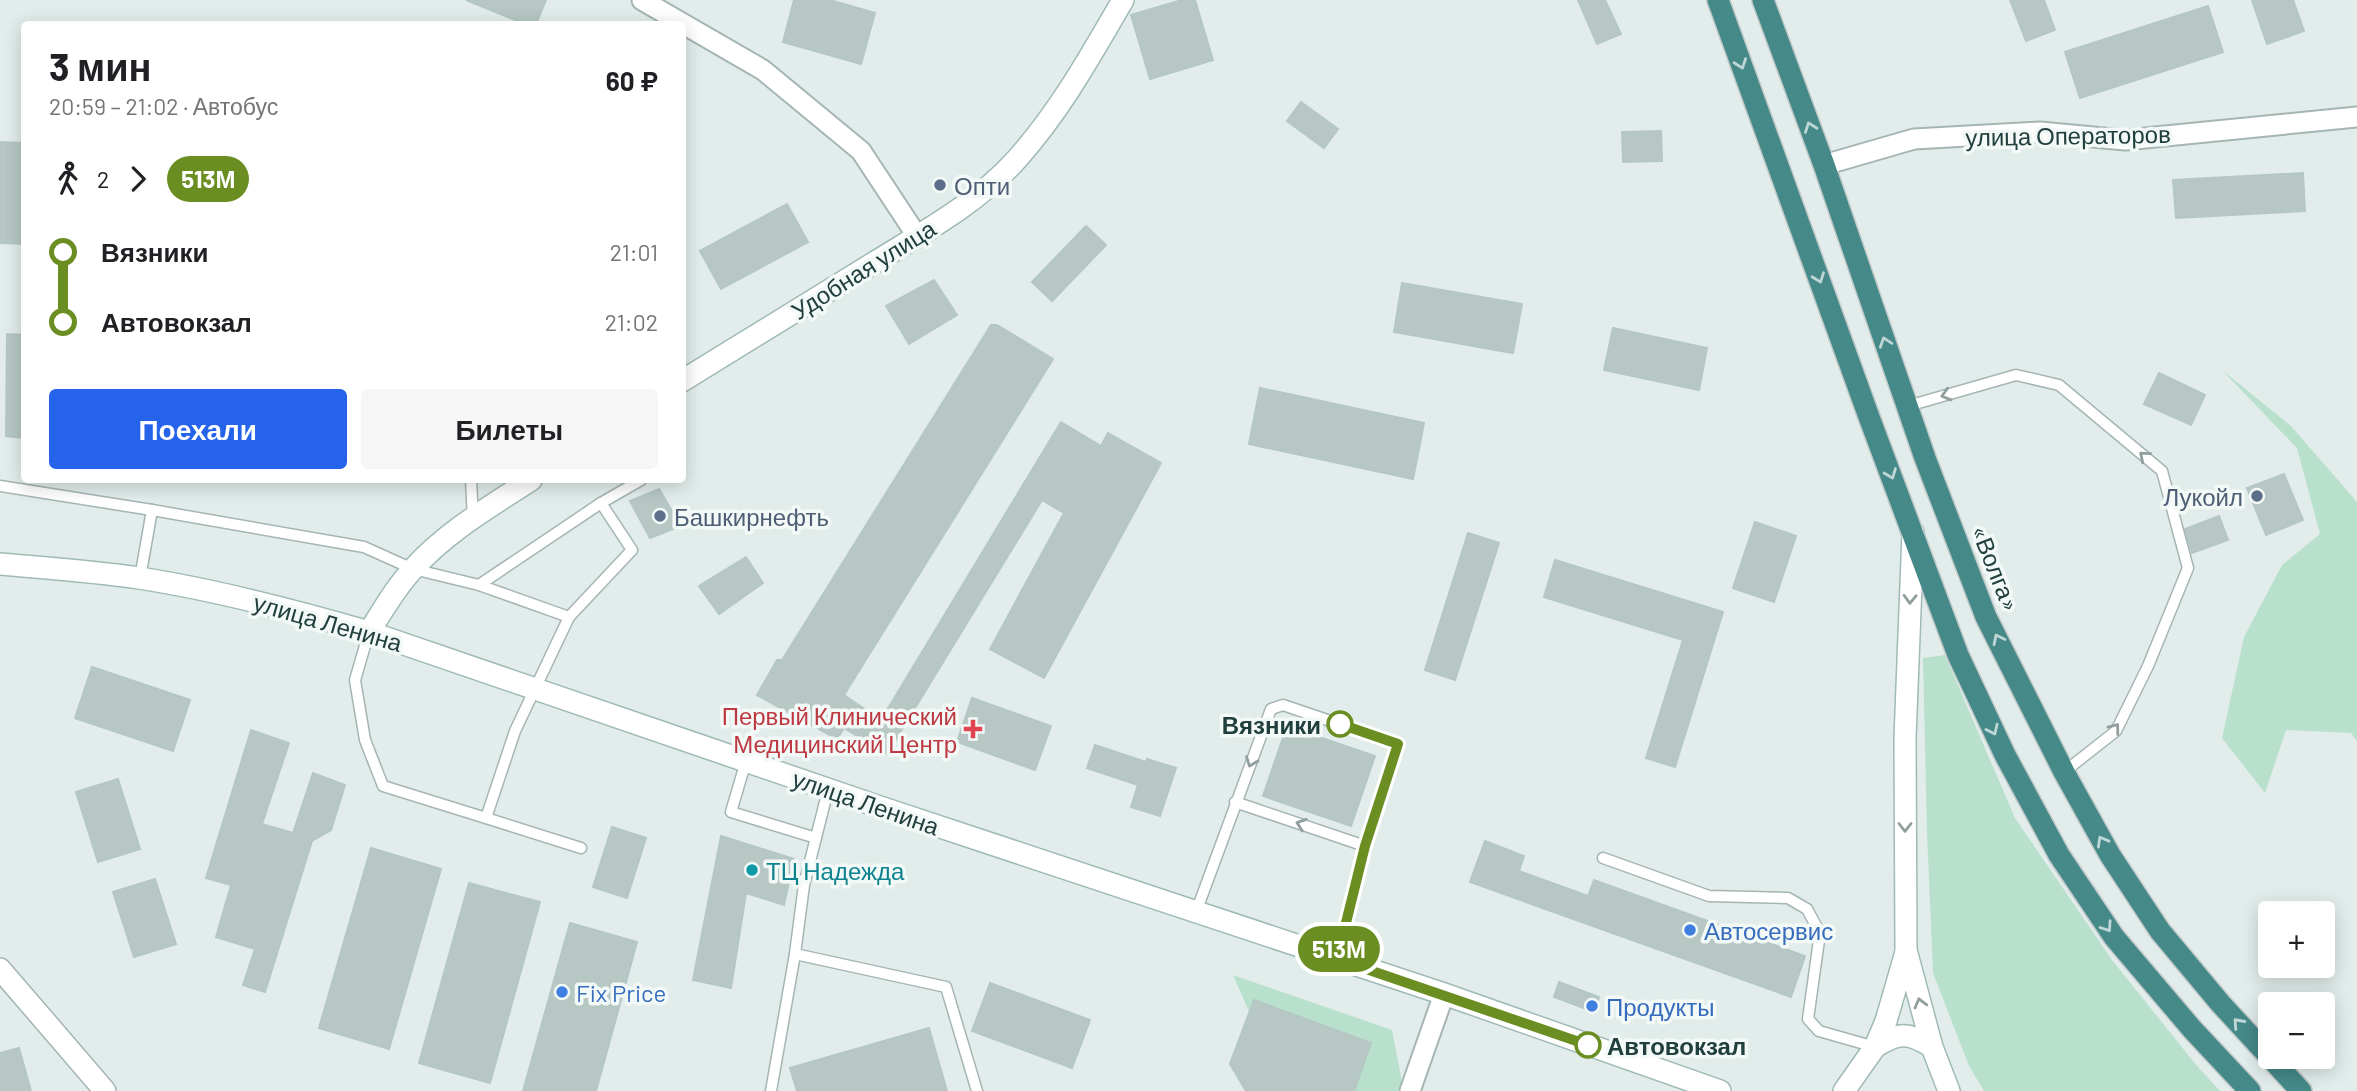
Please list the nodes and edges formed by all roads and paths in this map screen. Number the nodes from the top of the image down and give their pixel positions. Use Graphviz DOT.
graph roads {
  1 [pos="642,0"];
  2 [pos="1123,0"];
  3 [pos="1718,0"];
  4 [pos="1763,0"];
  5 [pos="678,21"];
  6 [pos="686,25"];
  7 [pos="2357,117"];
  8 [pos="1824,165"];
  9 [pos="917,236"];
  10 [pos="686,379"];
  11 [pos="1907,406"];
  12 [pos="471,483"];
  13 [pos="526,483"];
  14 [pos="636,483"];
  15 [pos="0,486"];
  16 [pos="601,503"];
  17 [pos="152,510"];
  18 [pos="472,518"];
  19 [pos="1913,531"];
  20 [pos="0,564"];
  21 [pos="413,569"];
  22 [pos="140,578"];
  23 [pos="479,585"];
  24 [pos="569,617"];
  25 [pos="369,632"];
  26 [pos="534,688"];
  27 [pos="746,761"];
  28 [pos="2064,772"];
  29 [pos="828,789"];
  30 [pos="1235,802"];
  31 [pos="486,818"];
  32 [pos="816,838"];
  33 [pos="1365,846"];
  34 [pos="581,848"];
  35 [pos="1603,858"];
  36 [pos="1196,912"];
  37 [pos="1906,950"];
  38 [pos="795,954"];
  39 [pos="1337,959"];
  40 [pos="0,969"];
  41 [pos="1444,994"];
  42 [pos="1875,1047"];
  43 [pos="1932,1047"];
  44 [pos="105,1091"];
  45 [pos="771,1091"];
  46 [pos="977,1091"];
  47 [pos="1410,1091"];
  48 [pos="1720,1091"];
  49 [pos="1844,1091"];
  50 [pos="1949,1091"];
  51 [pos="2250,1091"];
  52 [pos="2301,1091"];
  1 -- 5 [label="street"];
  2 -- 9 [label="main road, Удобная улица"];
  3 -- 19 [label="highway, one-way"];
  8 -- 4 [label="highway, «Волга», one-way"];
  6 -- 9 [label="street"];
  7 -- 8 [label="street, улица Операторов"];
  11 -- 8 [label="highway, «Волга», one-way"];
  9 -- 10 [label="main road, Удобная улица"];
  28 -- 11 [label="highway, «Волга», one-way"];
  28 -- 11 [label="lane, one-way"];
  12 -- 18 [label="lane"];
  13 -- 18 [label="main road"];
  14 -- 16 [label="lane"];
  15 -- 17 [label="lane"];
  16 -- 23 [label="lane"];
  16 -- 24 [label="lane"];
  17 -- 21 [label="lane"];
  17 -- 22 [label="lane"];
  18 -- 21 [label="main road"];
  19 -- 37 [label="main road, one-way"];
  19 -- 51 [label="highway, one-way"];
  20 -- 22 [label="main road, улица Ленина"];
  21 -- 23 [label="lane"];
  21 -- 25 [label="main road"];
  22 -- 25 [label="main road, улица Ленина"];
  23 -- 24 [label="lane"];
  24 -- 26 [label="lane"];
  25 -- 26 [label="main road, улица Ленина"];
  25 -- 31 [label="lane"];
  26 -- 27 [label="main road, улица Ленина"];
  26 -- 31 [label="lane"];
  27 -- 29 [label="main road, улица Ленина"];
  27 -- 32 [label="lane"];
  52 -- 28 [label="highway, «Волга», one-way"];
  29 -- 32 [label="lane"];
  29 -- 36 [label="main road, улица Ленина"];
  33 -- 30 [label="lane, one-way"];
  33 -- 30 [label="lane, one-way"];
  30 -- 36 [label="lane"];
  31 -- 34 [label="lane"];
  32 -- 38 [label="lane"];
  33 -- 39 [label="lane"];
  35 -- 42 [label="lane"];
  36 -- 39 [label="main road, улица Ленина"];
  37 -- 42 [label="main road"];
  43 -- 37 [label="main road, one-way"];
  38 -- 45 [label="lane"];
  38 -- 46 [label="lane"];
  39 -- 41 [label="main road, улица Ленина"];
  40 -- 44 [label="main road"];
  41 -- 47 [label="street"];
  41 -- 48 [label="main road, улица Ленина"];
  42 -- 43 [label="main road"];
  42 -- 49 [label="main road"];
  43 -- 50 [label="main road"];
}
